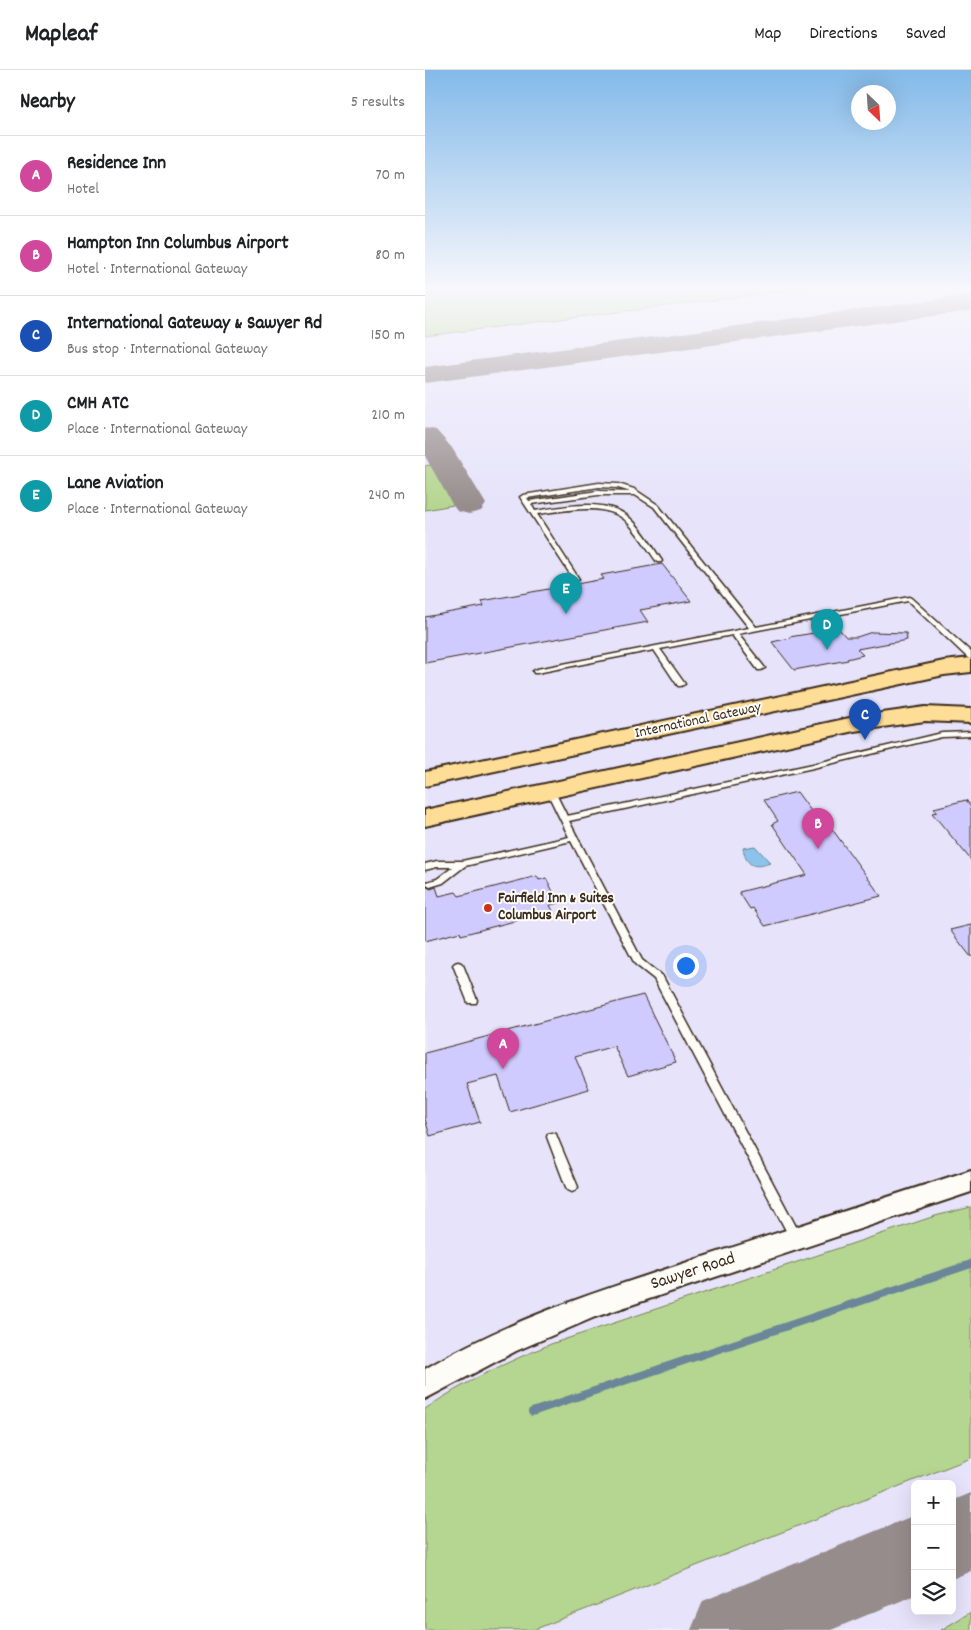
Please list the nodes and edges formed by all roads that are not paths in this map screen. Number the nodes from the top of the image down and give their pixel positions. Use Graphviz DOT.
graph roads {
  1 [pos="533,513"];
  2 [pos="659,561"];
  3 [pos="576,579"];
  4 [pos="753,628"];
  5 [pos="733,632"];
  6 [pos="656,648"];
  7 [pos="971,656"];
  8 [pos="971,665"];
  9 [pos="761,668"];
  10 [pos="537,671"];
  11 [pos="681,684"];
  12 [pos="971,716"];
  13 [pos="971,734"];
  14 [pos="658,767"];
  15 [pos="425,779"];
  16 [pos="550,790"];
  17 [pos="425,804"];
  18 [pos="425,818"];
  19 [pos="564,819"];
  20 [pos="574,838"];
  21 [pos="462,864"];
  22 [pos="425,867"];
  23 [pos="430,884"];
  24 [pos="458,965"];
  25 [pos="472,1000"];
  26 [pos="552,1137"];
  27 [pos="971,1181"];
  28 [pos="571,1187"];
  29 [pos="796,1238"];
  30 [pos="425,1385"];
  1 -- 2 [label="lane"];
  1 -- 3 [label="lane"];
  1 -- 4 [label="lane"];
  4 -- 5 [label="lane"];
  4 -- 7 [label="lane"];
  5 -- 6 [label="lane"];
  5 -- 9 [label="lane"];
  6 -- 10 [label="lane"];
  6 -- 11 [label="lane"];
  8 -- 15 [label="main road, International Gateway"];
  12 -- 14 [label="main road"];
  13 -- 19 [label="lane"];
  14 -- 16 [label="main road"];
  14 -- 17 [label="main road"];
  16 -- 18 [label="main road"];
  16 -- 19 [label="lane"];
  19 -- 20 [label="lane"];
  20 -- 21 [label="lane"];
  20 -- 29 [label="lane"];
  21 -- 22 [label="lane"];
  21 -- 23 [label="lane"];
  24 -- 25 [label="lane"];
  26 -- 28 [label="lane"];
  27 -- 29 [label="street, Sawyer Road"];
  29 -- 30 [label="street, Sawyer Road"];
}
